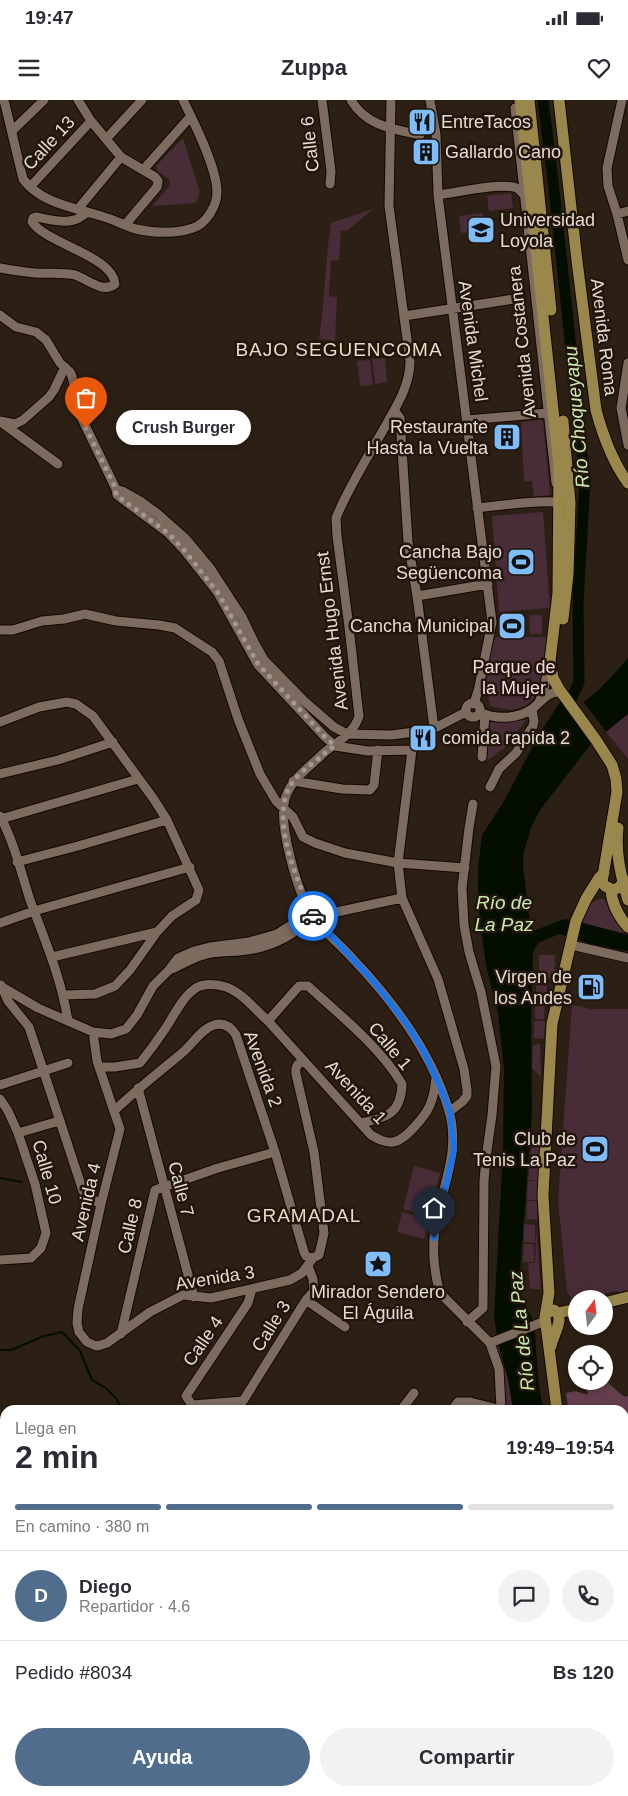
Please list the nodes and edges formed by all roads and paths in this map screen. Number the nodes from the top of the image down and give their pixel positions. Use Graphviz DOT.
graph roads {
  1 [pos="4,100"];
  2 [pos="44,100"];
  3 [pos="78,100"];
  4 [pos="142,100"];
  5 [pos="183,100"];
  6 [pos="324,100"];
  7 [pos="351,100"];
  8 [pos="391,100"];
  9 [pos="430,100"];
  10 [pos="515,100"];
  11 [pos="520,100"];
  12 [pos="529,100"];
  13 [pos="559,100"];
  14 [pos="624,102"];
  15 [pos="191,116"];
  16 [pos="92,121"];
  17 [pos="390,128"];
  18 [pos="12,131"];
  19 [pos="420,135"];
  20 [pos="107,138"];
  21 [pos="122,156"];
  22 [pos="143,170"];
  23 [pos="522,174"];
  24 [pos="330,184"];
  25 [pos="502,186"];
  26 [pos="30,187"];
  27 [pos="523,194"];
  28 [pos="438,195"];
  29 [pos="83,210"];
  30 [pos="628,211"];
  31 [pos="617,214"];
  32 [pos="125,225"];
  33 [pos="628,260"];
  34 [pos="0,268"];
  35 [pos="514,300"];
  36 [pos="452,308"];
  37 [pos="0,315"];
  38 [pos="404,316"];
  39 [pos="628,362"];
  40 [pos="65,367"];
  41 [pos="394,411"];
  42 [pos="547,413"];
  43 [pos="467,420"];
  44 [pos="1,422"];
  45 [pos="628,445"];
  46 [pos="58,464"];
  47 [pos="628,482"];
  48 [pos="559,496"];
  49 [pos="478,508"];
  50 [pos="488,584"];
  51 [pos="566,584"];
  52 [pos="417,596"];
  53 [pos="0,630"];
  54 [pos="550,661"];
  55 [pos="261,662"];
  56 [pos="561,688"];
  57 [pos="474,704"];
  58 [pos="535,706"];
  59 [pos="466,712"];
  60 [pos="482,713"];
  61 [pos="0,722"];
  62 [pos="434,728"];
  63 [pos="347,734"];
  64 [pos="599,738"];
  65 [pos="415,740"];
  66 [pos="113,742"];
  67 [pos="335,746"];
  68 [pos="378,750"];
  69 [pos="482,757"];
  70 [pos="0,774"];
  71 [pos="138,779"];
  72 [pos="293,781"];
  73 [pos="490,787"];
  74 [pos="474,804"];
  75 [pos="283,808"];
  76 [pos="1,817"];
  77 [pos="167,820"];
  78 [pos="17,862"];
  79 [pos="398,863"];
  80 [pos="190,867"];
  81 [pos="465,868"];
  82 [pos="603,874"];
  83 [pos="623,876"];
  84 [pos="610,889"];
  85 [pos="402,898"];
  86 [pos="586,899"];
  87 [pos="628,900"];
  88 [pos="34,911"];
  89 [pos="313,917"];
  90 [pos="0,923"];
  91 [pos="628,927"];
  92 [pos="157,932"];
  93 [pos="572,942"];
  94 [pos="52,957"];
  95 [pos="628,958"];
  96 [pos="2,989"];
  97 [pos="64,995"];
  98 [pos="68,1021"];
  99 [pos="268,1021"];
  100 [pos="93,1032"];
  101 [pos="304,1061"];
  102 [pos="68,1063"];
  103 [pos="99,1066"];
  104 [pos="44,1070"];
  105 [pos="436,1078"];
  106 [pos="0,1085"];
  107 [pos="138,1088"];
  108 [pos="0,1099"];
  109 [pos="115,1110"];
  110 [pos="450,1112"];
  111 [pos="59,1121"];
  112 [pos="361,1123"];
  113 [pos="18,1133"];
  114 [pos="275,1152"];
  115 [pos="163,1186"];
  116 [pos="101,1204"];
  117 [pos="0,1260"];
  118 [pos="311,1262"];
  119 [pos="252,1289"];
  120 [pos="194,1297"];
  121 [pos="628,1297"];
  122 [pos="306,1300"];
  123 [pos="613,1301"];
  124 [pos="568,1312"];
  125 [pos="551,1317"];
  126 [pos="467,1322"];
  127 [pos="345,1327"];
  128 [pos="121,1334"];
  129 [pos="494,1342"];
  130 [pos="414,1393"];
  131 [pos="191,1405"];
  132 [pos="245,1405"];
  133 [pos="406,1405"];
  134 [pos="456,1405"];
  135 [pos="476,1405"];
  136 [pos="498,1405"];
  137 [pos="556,1405"];
  1 -- 18 [label="street"];
  2 -- 18 [label="street"];
  3 -- 16 [label="street"];
  4 -- 20 [label="street"];
  5 -- 15 [label="street"];
  6 -- 24 [label="street, Calle 6"];
  7 -- 17 [label="street"];
  8 -- 17 [label="street, Avenida Hugo Ernst"];
  9 -- 28 [label="street, Avenida Michel"];
  10 -- 23 [label="street, Avenida Costanera"];
  11 -- 48 [label="main road"];
  12 -- 51 [label="main road"];
  13 -- 47 [label="main road, Avenida Roma"];
  14 -- 31 [label="street"];
  15 -- 22 [label="street"];
  15 -- 32 [label="street"];
  16 -- 20 [label="street"];
  16 -- 26 [label="street, Calle 13"];
  17 -- 19 [label="street"];
  17 -- 38 [label="street, Avenida Hugo Ernst"];
  18 -- 26 [label="street"];
  20 -- 21 [label="street"];
  21 -- 22 [label="street"];
  21 -- 29 [label="street"];
  22 -- 32 [label="street"];
  23 -- 25 [label="street"];
  23 -- 27 [label="street, Avenida Costanera"];
  25 -- 27 [label="street"];
  25 -- 28 [label="street"];
  26 -- 29 [label="street"];
  27 -- 42 [label="street, Avenida Costanera"];
  28 -- 36 [label="street, Avenida Michel"];
  29 -- 32 [label="street"];
  29 -- 34 [label="street"];
  30 -- 31 [label="street"];
  31 -- 33 [label="street"];
  35 -- 36 [label="street"];
  36 -- 38 [label="street"];
  36 -- 43 [label="street, Avenida Michel"];
  37 -- 40 [label="street"];
  38 -- 41 [label="street, Avenida Hugo Ernst"];
  39 -- 45 [label="street"];
  40 -- 44 [label="street"];
  40 -- 55 [label="street"];
  41 -- 52 [label="street"];
  41 -- 63 [label="street, Avenida Hugo Ernst"];
  42 -- 43 [label="street"];
  42 -- 48 [label="street, Avenida Costanera"];
  43 -- 49 [label="street, Avenida Michel"];
  44 -- 46 [label="street"];
  48 -- 49 [label="street"];
  48 -- 51 [label="street, Avenida Costanera"];
  48 -- 54 [label="main road"];
  49 -- 50 [label="street, Avenida Michel"];
  50 -- 52 [label="street"];
  50 -- 57 [label="street, Avenida Michel"];
  51 -- 56 [label="main road"];
  52 -- 62 [label="street"];
  53 -- 75 [label="street"];
  54 -- 56 [label="main road"];
  54 -- 58 [label="street"];
  55 -- 63 [label="street"];
  55 -- 67 [label="street"];
  56 -- 58 [label="street"];
  56 -- 64 [label="main road"];
  57 -- 59 [label="street"];
  57 -- 60 [label="street"];
  58 -- 60 [label="street"];
  58 -- 73 [label="street"];
  59 -- 60 [label="street"];
  59 -- 62 [label="street"];
  60 -- 69 [label="street"];
  61 -- 66 [label="street"];
  62 -- 65 [label="street"];
  63 -- 65 [label="street"];
  63 -- 67 [label="street, Avenida Hugo Ernst"];
  64 -- 82 [label="main road"];
  64 -- 83 [label="main road"];
  65 -- 68 [label="street"];
  65 -- 79 [label="street"];
  66 -- 70 [label="street"];
  66 -- 71 [label="street"];
  67 -- 68 [label="street"];
  67 -- 72 [label="street, Avenida Hugo Ernst"];
  68 -- 72 [label="street"];
  71 -- 76 [label="street"];
  71 -- 77 [label="street"];
  72 -- 75 [label="street, Avenida Hugo Ernst"];
  74 -- 81 [label="street"];
  75 -- 79 [label="street"];
  75 -- 89 [label="street, Avenida Hugo Ernst"];
  76 -- 78 [label="street"];
  77 -- 78 [label="street"];
  77 -- 80 [label="street"];
  78 -- 88 [label="street"];
  79 -- 81 [label="street"];
  79 -- 85 [label="street"];
  80 -- 88 [label="street"];
  80 -- 92 [label="street"];
  81 -- 126 [label="street"];
  82 -- 83 [label="main road"];
  82 -- 84 [label="main road"];
  82 -- 86 [label="main road"];
  83 -- 84 [label="main road"];
  83 -- 87 [label="main road"];
  84 -- 86 [label="main road"];
  84 -- 91 [label="main road"];
  85 -- 89 [label="street"];
  85 -- 110 [label="street"];
  86 -- 93 [label="main road"];
  88 -- 90 [label="street"];
  88 -- 94 [label="street"];
  89 -- 100 [label="street"];
  89 -- 105 [label="street, Avenida Hugo Ernst"];
  92 -- 94 [label="street"];
  92 -- 97 [label="street"];
  93 -- 95 [label="street"];
  93 -- 125 [label="main road"];
  94 -- 97 [label="street"];
  96 -- 98 [label="street"];
  96 -- 104 [label="street"];
  97 -- 98 [label="street"];
  98 -- 100 [label="street"];
  99 -- 101 [label="street"];
  99 -- 103 [label="street"];
  99 -- 112 [label="street, Calle 1"];
  100 -- 103 [label="street, Avenida 4"];
  101 -- 112 [label="street, Avenida 1"];
  101 -- 118 [label="street, Avenida 1"];
  102 -- 104 [label="street"];
  103 -- 109 [label="street, Avenida 4"];
  104 -- 106 [label="street"];
  104 -- 111 [label="street"];
  105 -- 110 [label="street, Avenida Hugo Ernst"];
  105 -- 112 [label="street, Avenida 1"];
  107 -- 109 [label="street, Avenida 2"];
  107 -- 114 [label="street, Avenida 2"];
  107 -- 115 [label="street, Calle 7"];
  108 -- 113 [label="street"];
  109 -- 116 [label="street, Avenida 4"];
  110 -- 126 [label="street, Avenida Hugo Ernst"];
  111 -- 113 [label="street, Calle 10"];
  111 -- 116 [label="street"];
  113 -- 117 [label="street, Calle 10"];
  114 -- 115 [label="street, Calle 8"];
  114 -- 118 [label="street, Avenida 2"];
  115 -- 120 [label="street, Calle 7"];
  115 -- 128 [label="street, Calle 8"];
  116 -- 128 [label="street, Avenida 4"];
  118 -- 119 [label="street, Avenida 3"];
  118 -- 122 [label="street, Calle 3"];
  119 -- 120 [label="street, Avenida 3"];
  119 -- 131 [label="street, Calle 4"];
  120 -- 128 [label="street, Avenida 3"];
  121 -- 123 [label="main road"];
  122 -- 127 [label="street"];
  122 -- 132 [label="street, Calle 3"];
  124 -- 125 [label="main road"];
  125 -- 129 [label="street"];
  125 -- 137 [label="main road"];
  126 -- 129 [label="street, Avenida Hugo Ernst"];
  129 -- 136 [label="street"];
  130 -- 133 [label="street"];
  134 -- 135 [label="street"];
}
